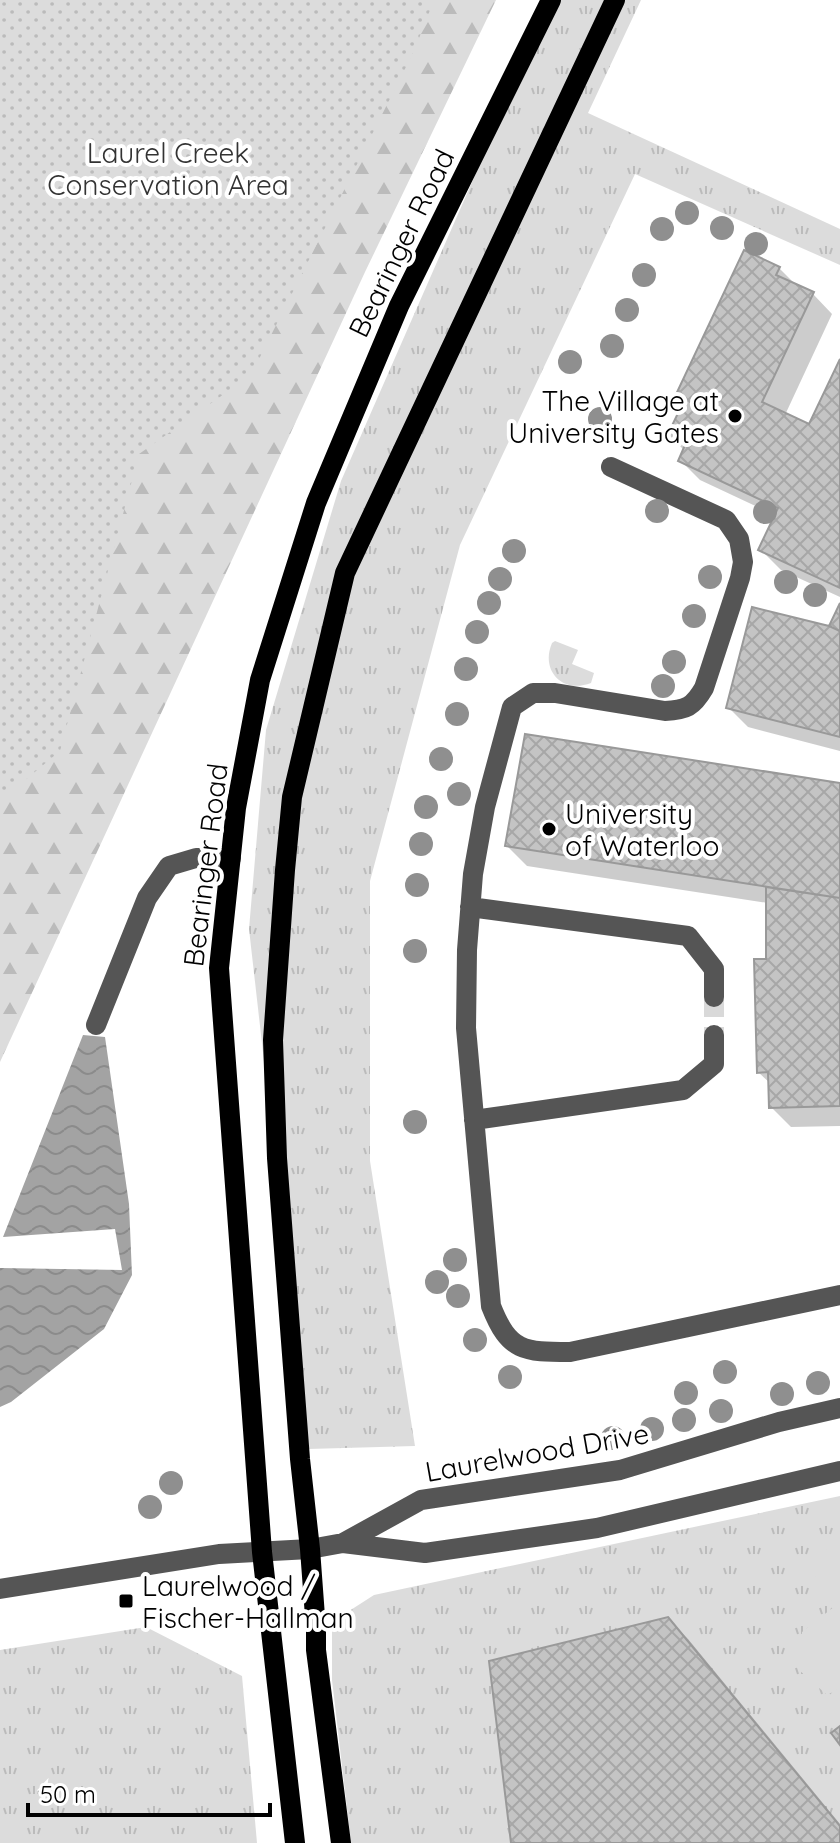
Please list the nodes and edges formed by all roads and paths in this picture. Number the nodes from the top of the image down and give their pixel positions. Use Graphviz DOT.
graph roads {
  1 [pos="551,0"];
  2 [pos="615,0"];
  3 [pos="611,467"];
  4 [pos="231,858"];
  5 [pos="470,907"];
  6 [pos="714,997"];
  7 [pos="96,1025"];
  8 [pos="714,1035"];
  9 [pos="474,1120"];
  10 [pos="840,1295"];
  11 [pos="840,1408"];
  12 [pos="840,1471"];
  13 [pos="343,1543"];
  14 [pos="310,1549"];
  15 [pos="262,1552"];
  16 [pos="0,1589"];
  17 [pos="295,1843"];
  18 [pos="341,1843"];
  1 -- 4 [label="main road, Bearinger Road"];
  2 -- 14 [label="main road"];
  3 -- 5 [label="street"];
  4 -- 7 [label="street"];
  4 -- 15 [label="main road, Bearinger Road"];
  5 -- 6 [label="street"];
  5 -- 9 [label="street"];
  8 -- 9 [label="street"];
  9 -- 10 [label="street"];
  11 -- 13 [label="street, Laurelwood Drive"];
  12 -- 13 [label="street, Laurelwood Drive"];
  13 -- 14 [label="street, Laurelwood Drive"];
  14 -- 15 [label="street, Laurelwood Drive"];
  14 -- 18 [label="main road"];
  15 -- 16 [label="street, Laurelwood Drive"];
  15 -- 17 [label="main road, Bearinger Road"];
}
